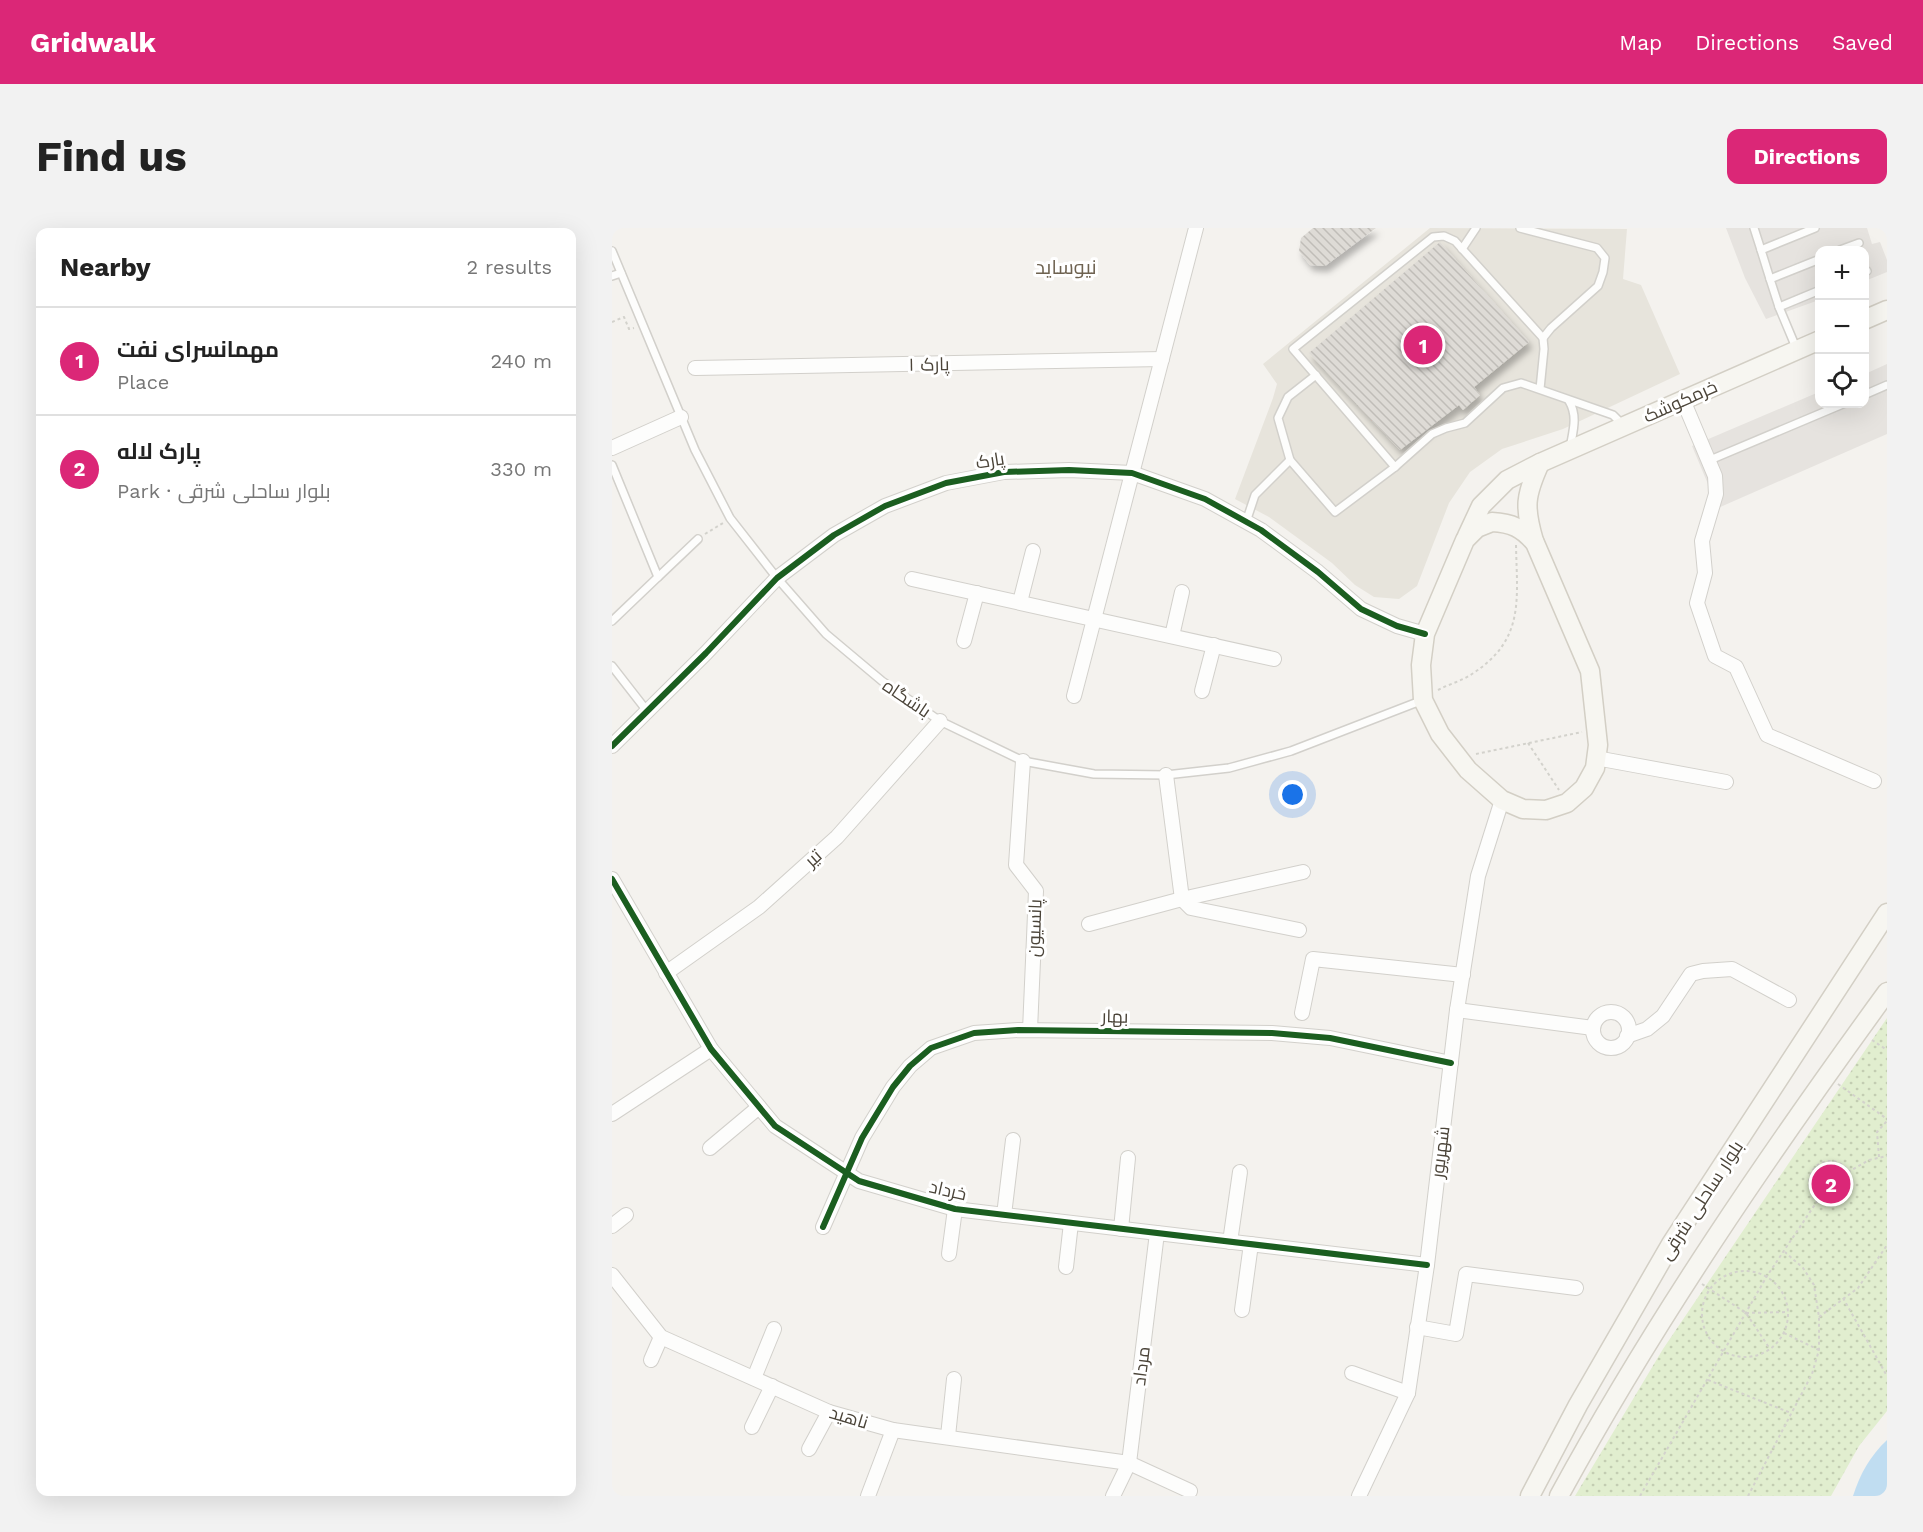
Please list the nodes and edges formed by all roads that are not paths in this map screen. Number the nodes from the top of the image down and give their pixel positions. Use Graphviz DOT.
graph roads {
  1 [pos="1196,228"];
  2 [pos="1476,228"];
  3 [pos="1520,228"];
  4 [pos="1754,228"];
  5 [pos="1815,228"];
  6 [pos="1859,243"];
  7 [pos="1851,246"];
  8 [pos="1462,249"];
  9 [pos="1761,250"];
  10 [pos="612,251"];
  11 [pos="1815,261"];
  12 [pos="621,273"];
  13 [pos="612,276"];
  14 [pos="1770,279"];
  15 [pos="1815,293"];
  16 [pos="1779,307"];
  17 [pos="1887,310"];
  18 [pos="1869,318"];
  19 [pos="1543,338"];
  20 [pos="1815,342"];
  21 [pos="1797,350"];
  22 [pos="1162,359"];
  23 [pos="696,368"];
  24 [pos="1316,375"];
  25 [pos="1887,385"];
  26 [pos="1540,389"];
  27 [pos="1869,393"];
  28 [pos="1683,400"];
  29 [pos="1569,401"];
  30 [pos="1834,408"];
  31 [pos="681,417"];
  32 [pos="1624,426"];
  33 [pos="612,447"];
  34 [pos="1569,450"];
  35 [pos="1290,460"];
  36 [pos="1710,460"];
  37 [pos="1540,463"];
  38 [pos="612,465"];
  39 [pos="1395,467"];
  40 [pos="1132,473"];
  41 [pos="1246,522"];
  42 [pos="698,539"];
  43 [pos="1465,540"];
  44 [pos="1535,543"];
  45 [pos="1033,551"];
  46 [pos="658,577"];
  47 [pos="777,578"];
  48 [pos="912,579"];
  49 [pos="1182,592"];
  50 [pos="977,593"];
  51 [pos="1020,602"];
  52 [pos="1095,618"];
  53 [pos="612,621"];
  54 [pos="1425,634"];
  55 [pos="1172,636"];
  56 [pos="964,641"];
  57 [pos="1214,645"];
  58 [pos="1274,658"];
  59 [pos="612,666"];
  60 [pos="1202,691"];
  61 [pos="1074,696"];
  62 [pos="1423,700"];
  63 [pos="647,711"];
  64 [pos="940,721"];
  65 [pos="612,746"];
  66 [pos="1596,758"];
  67 [pos="1023,761"];
  68 [pos="1166,775"];
  69 [pos="1874,781"];
  70 [pos="1726,783"];
  71 [pos="1502,800"];
  72 [pos="1303,872"];
  73 [pos="612,879"];
  74 [pos="1182,899"];
  75 [pos="1887,913"];
  76 [pos="1089,924"];
  77 [pos="1887,927"];
  78 [pos="1299,930"];
  79 [pos="1862,951"];
  80 [pos="666,973"];
  81 [pos="1463,975"];
  82 [pos="1887,992"];
  83 [pos="1789,1000"];
  84 [pos="1457,1010"];
  85 [pos="1302,1013"];
  86 [pos="1593,1028"];
  87 [pos="1030,1030"];
  88 [pos="1627,1036"];
  89 [pos="711,1049"];
  90 [pos="1451,1064"];
  91 [pos="759,1107"];
  92 [pos="612,1114"];
  93 [pos="1013,1140"];
  94 [pos="710,1148"];
  95 [pos="1128,1158"];
  96 [pos="1240,1172"];
  97 [pos="847,1173"];
  98 [pos="955,1209"];
  99 [pos="626,1215"];
  100 [pos="1004,1215"];
  101 [pos="1071,1223"];
  102 [pos="612,1226"];
  103 [pos="823,1227"];
  104 [pos="1121,1228"];
  105 [pos="1157,1233"];
  106 [pos="1230,1242"];
  107 [pos="1251,1244"];
  108 [pos="949,1254"];
  109 [pos="1427,1265"];
  110 [pos="1066,1267"];
  111 [pos="612,1275"];
  112 [pos="1576,1288"];
  113 [pos="1242,1310"];
  114 [pos="1418,1327"];
  115 [pos="774,1329"];
  116 [pos="661,1337"];
  117 [pos="651,1360"];
  118 [pos="1352,1373"];
  119 [pos="754,1378"];
  120 [pos="954,1379"];
  121 [pos="772,1386"];
  122 [pos="1408,1393"];
  123 [pos="829,1412"];
  124 [pos="752,1427"];
  125 [pos="893,1430"];
  126 [pos="948,1436"];
  127 [pos="809,1449"];
  128 [pos="1129,1463"];
  129 [pos="1190,1491"];
  130 [pos="868,1496"];
  131 [pos="1113,1496"];
  132 [pos="1359,1496"];
  133 [pos="1530,1496"];
  134 [pos="1559,1496"];
  1 -- 22 [label="street"];
  2 -- 8 [label="lane"];
  3 -- 19 [label="lane"];
  4 -- 9 [label="lane"];
  5 -- 9 [label="lane"];
  6 -- 7 [label="lane"];
  8 -- 19 [label="lane"];
  8 -- 24 [label="lane"];
  9 -- 14 [label="lane"];
  10 -- 12 [label="lane, باشگاه"];
  11 -- 14 [label="lane"];
  12 -- 13 [label="lane"];
  12 -- 31 [label="lane, باشگاه"];
  14 -- 16 [label="lane"];
  15 -- 16 [label="lane"];
  16 -- 21 [label="lane"];
  17 -- 18 [label="main road"];
  19 -- 26 [label="lane"];
  20 -- 21 [label="main road, خرمکوشک"];
  21 -- 28 [label="main road, خرمکوشک"];
  22 -- 23 [label="street, پارک ۱"];
  22 -- 40 [label="street"];
  24 -- 35 [label="lane"];
  24 -- 39 [label="lane"];
  25 -- 27 [label="lane"];
  26 -- 29 [label="lane"];
  26 -- 39 [label="lane"];
  28 -- 32 [label="main road, خرمکوشک"];
  28 -- 36 [label="street"];
  29 -- 32 [label="lane"];
  29 -- 34 [label="lane"];
  30 -- 36 [label="lane"];
  31 -- 33 [label="street"];
  31 -- 47 [label="lane, باشگاه"];
  32 -- 34 [label="main road, خرمکوشک"];
  34 -- 37 [label="main road, خرمکوشک"];
  35 -- 39 [label="lane"];
  35 -- 41 [label="lane"];
  36 -- 69 [label="street"];
  37 -- 43 [label="main road, خرمکوشک"];
  37 -- 44 [label="main road"];
  38 -- 46 [label="lane"];
  40 -- 41 [label="street, پارک"];
  40 -- 47 [label="street, پارک"];
  40 -- 52 [label="street"];
  41 -- 54 [label="street, پارک"];
  42 -- 46 [label="lane"];
  43 -- 44 [label="main road"];
  43 -- 54 [label="main road, خرمکوشک"];
  44 -- 66 [label="main road"];
  45 -- 51 [label="street"];
  46 -- 53 [label="lane"];
  47 -- 63 [label="street, پارک"];
  47 -- 64 [label="lane, باشگاه"];
  48 -- 50 [label="street"];
  49 -- 55 [label="street"];
  50 -- 51 [label="street"];
  50 -- 56 [label="street"];
  51 -- 52 [label="street"];
  52 -- 55 [label="street"];
  52 -- 61 [label="street"];
  54 -- 62 [label="main road, خرمکوشک"];
  55 -- 57 [label="street"];
  57 -- 58 [label="street"];
  57 -- 60 [label="street"];
  59 -- 63 [label="lane"];
  62 -- 68 [label="lane, باشگاه"];
  62 -- 71 [label="main road"];
  63 -- 65 [label="street, پارک"];
  64 -- 67 [label="lane, باشگاه"];
  64 -- 80 [label="street, تیر"];
  66 -- 70 [label="street"];
  66 -- 71 [label="main road"];
  67 -- 68 [label="lane, باشگاه"];
  67 -- 87 [label="street, پانسیون"];
  68 -- 74 [label="street"];
  71 -- 81 [label="street, شهریور"];
  72 -- 74 [label="street"];
  73 -- 80 [label="street, خرداد"];
  74 -- 76 [label="street"];
  74 -- 78 [label="street"];
  75 -- 79 [label="main road, بلوار ساحلی شرقی"];
  77 -- 79 [label="main road"];
  79 -- 133 [label="main road, بلوار ساحلی شرقی"];
  80 -- 89 [label="street, خرداد"];
  81 -- 84 [label="street, شهریور"];
  81 -- 85 [label="street"];
  82 -- 134 [label="main road, بلوار ساحلی شرقی"];
  83 -- 88 [label="street"];
  84 -- 86 [label="street"];
  84 -- 90 [label="street, شهریور"];
  86 -- 88 [label="street"];
  86 -- 88 [label="street"];
  87 -- 90 [label="street, بهار"];
  87 -- 97 [label="street, بهار"];
  89 -- 91 [label="street, خرداد"];
  89 -- 92 [label="street"];
  90 -- 109 [label="street, شهریور"];
  91 -- 94 [label="street"];
  91 -- 97 [label="street, خرداد"];
  93 -- 100 [label="street"];
  95 -- 104 [label="street"];
  96 -- 106 [label="street"];
  97 -- 98 [label="street, خرداد"];
  97 -- 103 [label="street, بهار"];
  98 -- 100 [label="street, خرداد"];
  98 -- 108 [label="street"];
  99 -- 102 [label="street"];
  100 -- 101 [label="street, خرداد"];
  101 -- 104 [label="street, خرداد"];
  101 -- 110 [label="street"];
  104 -- 105 [label="street, خرداد"];
  105 -- 106 [label="street, خرداد"];
  105 -- 128 [label="street, مرداد"];
  106 -- 107 [label="street, خرداد"];
  107 -- 109 [label="street, خرداد"];
  107 -- 113 [label="street"];
  109 -- 114 [label="street, شهریور"];
  111 -- 116 [label="street, ناهید"];
  112 -- 114 [label="street"];
  114 -- 122 [label="street, شهریور"];
  115 -- 119 [label="street"];
  116 -- 117 [label="street"];
  116 -- 119 [label="street, ناهید"];
  118 -- 122 [label="street"];
  119 -- 121 [label="street, ناهید"];
  120 -- 126 [label="street"];
  121 -- 123 [label="street, ناهید"];
  121 -- 124 [label="street"];
  122 -- 132 [label="street, شهریور"];
  123 -- 125 [label="street, ناهید"];
  123 -- 127 [label="street"];
  125 -- 126 [label="street, ناهید"];
  125 -- 130 [label="street"];
  126 -- 128 [label="street, ناهید"];
  128 -- 129 [label="street, ناهید"];
  128 -- 131 [label="street, مرداد"];
}
